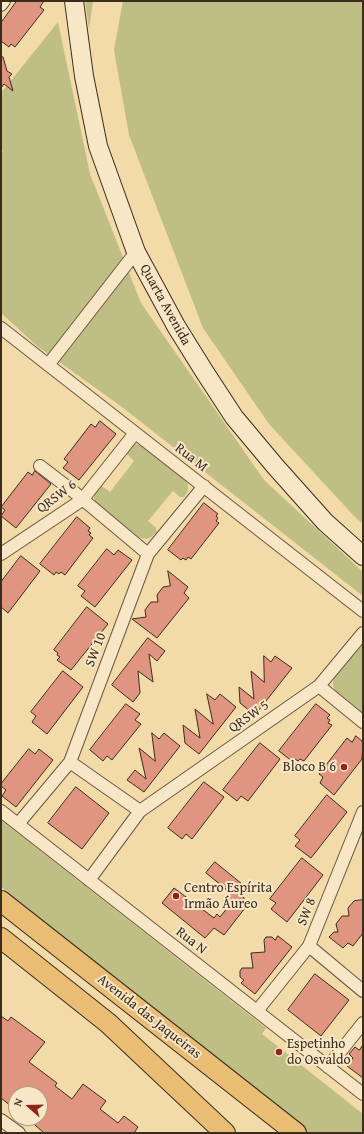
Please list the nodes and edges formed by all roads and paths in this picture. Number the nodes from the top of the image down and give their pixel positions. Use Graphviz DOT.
graph roads {
  1 [pos="4,1"];
  2 [pos="74,1"];
  3 [pos="1,5"];
  4 [pos="136,252"];
  5 [pos="1,328"];
  6 [pos="48,365"];
  7 [pos="135,433"];
  8 [pos="40,466"];
  9 [pos="204,486"];
  10 [pos="82,500"];
  11 [pos="1,554"];
  12 [pos="148,554"];
  13 [pos="363,556"];
  14 [pos="363,611"];
  15 [pos="363,633"];
  16 [pos="319,686"];
  17 [pos="363,722"];
  18 [pos="70,762"];
  19 [pos="140,811"];
  20 [pos="1,812"];
  21 [pos="363,812"];
  22 [pos="18,824"];
  23 [pos="88,880"];
  24 [pos="1,901"];
  25 [pos="1,938"];
  26 [pos="309,946"];
  27 [pos="363,991"];
  28 [pos="257,1011"];
  29 [pos="363,1023"];
  30 [pos="328,1067"];
  31 [pos="363,1094"];
  32 [pos="1,1120"];
  33 [pos="19,1133"];
  34 [pos="225,1133"];
  35 [pos="296,1133"];
  1 -- 3 [label="street"];
  2 -- 4 [label="main road, Quarta Avenida"];
  4 -- 6 [label="street"];
  4 -- 13 [label="main road, Quarta Avenida"];
  5 -- 6 [label="street, Rua M"];
  6 -- 7 [label="street, Rua M"];
  7 -- 9 [label="street, Rua M"];
  7 -- 10 [label="street, QRSW 6"];
  8 -- 10 [label="street"];
  9 -- 12 [label="street, SW 10"];
  9 -- 14 [label="street, Rua M"];
  10 -- 11 [label="street, QRSW 6"];
  10 -- 12 [label="street"];
  12 -- 18 [label="street, SW 10"];
  15 -- 16 [label="street, QRSW 5"];
  16 -- 17 [label="street"];
  16 -- 19 [label="street, QRSW 5"];
  18 -- 19 [label="street"];
  18 -- 22 [label="street, SW 10"];
  19 -- 23 [label="street, QRSW 5"];
  20 -- 22 [label="street, Rua N"];
  21 -- 26 [label="street, SW 8"];
  22 -- 23 [label="street, Rua N"];
  23 -- 28 [label="street, Rua N"];
  24 -- 35 [label="main road, Avenida das Jaqueiras"];
  25 -- 34 [label="main road"];
  26 -- 27 [label="street"];
  26 -- 28 [label="street, SW 8"];
  28 -- 30 [label="street, Rua N"];
  29 -- 30 [label="street"];
  30 -- 31 [label="street, Rua N"];
  32 -- 33 [label="street"];
}
